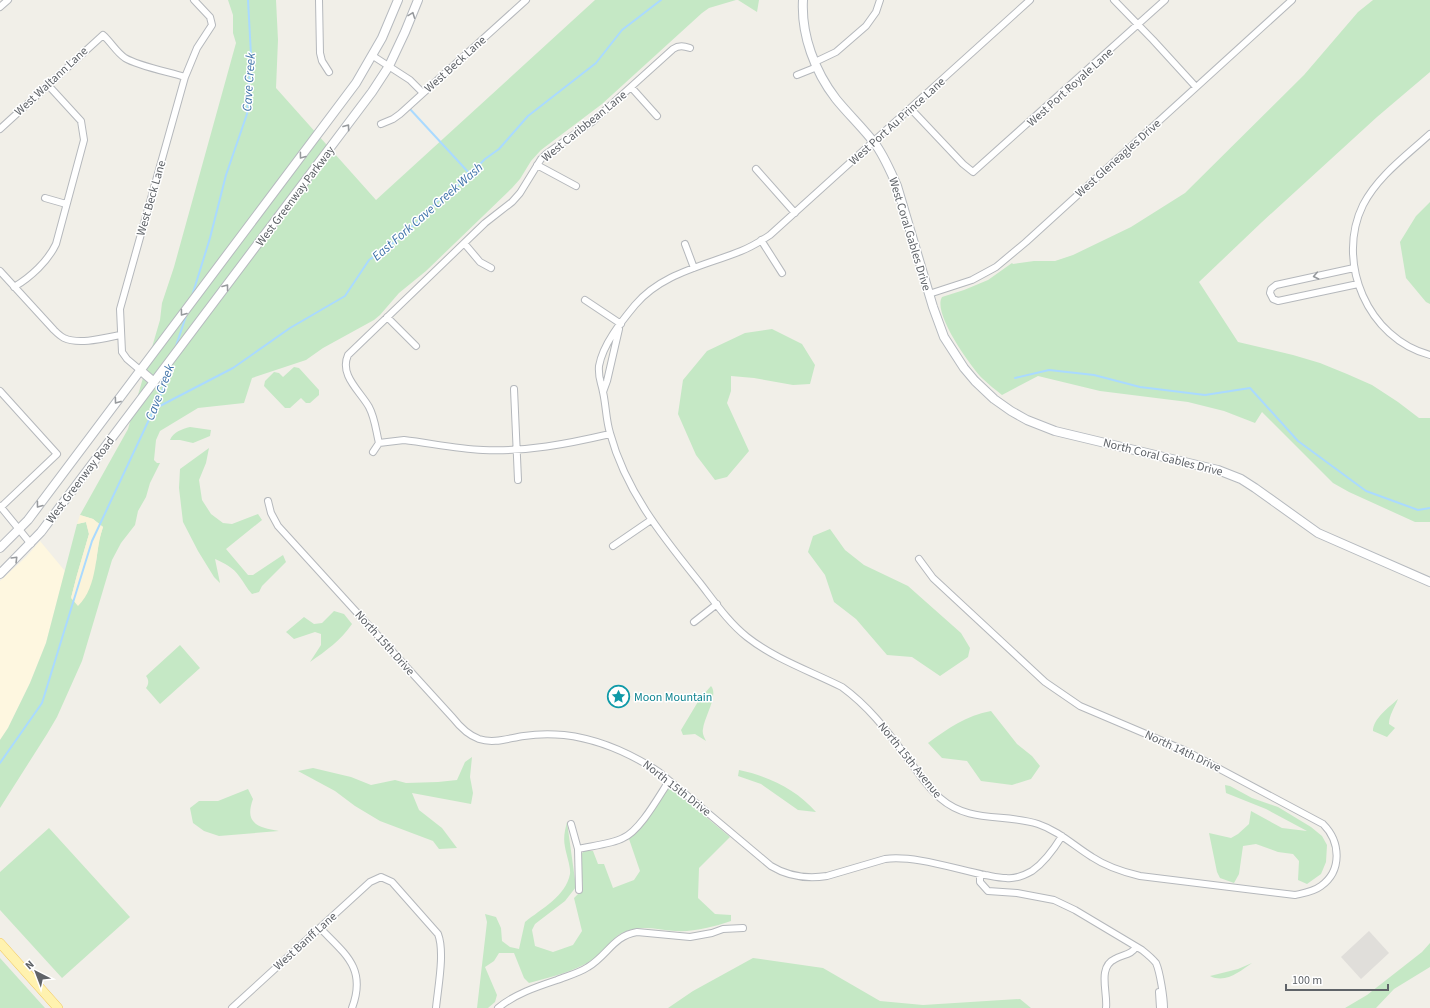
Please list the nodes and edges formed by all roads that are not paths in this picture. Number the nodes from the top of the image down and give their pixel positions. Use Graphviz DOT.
graph roads {
  1 [pos="8,0"];
  2 [pos="194,0"];
  3 [pos="319,0"];
  4 [pos="398,0"];
  5 [pos="418,0"];
  6 [pos="526,0"];
  7 [pos="803,0"];
  8 [pos="880,0"];
  9 [pos="1030,0"];
  10 [pos="1114,0"];
  11 [pos="1166,0"];
  12 [pos="1292,0"];
  13 [pos="0,7"];
  14 [pos="1139,24"];
  15 [pos="690,48"];
  16 [pos="373,56"];
  17 [pos="816,64"];
  18 [pos="389,66"];
  19 [pos="329,72"];
  20 [pos="797,75"];
  21 [pos="185,77"];
  22 [pos="48,85"];
  23 [pos="631,87"];
  24 [pos="1196,87"];
  25 [pos="423,93"];
  26 [pos="911,108"];
  27 [pos="657,116"];
  28 [pos="381,124"];
  29 [pos="0,129"];
  30 [pos="1430,134"];
  31 [pos="874,142"];
  32 [pos="537,165"];
  33 [pos="756,169"];
  34 [pos="576,186"];
  35 [pos="45,198"];
  36 [pos="66,204"];
  37 [pos="795,213"];
  38 [pos="761,240"];
  39 [pos="464,243"];
  40 [pos="685,244"];
  41 [pos="491,268"];
  42 [pos="694,268"];
  43 [pos="1354,268"];
  44 [pos="0,271"];
  45 [pos="782,273"];
  46 [pos="1358,284"];
  47 [pos="14,287"];
  48 [pos="929,294"];
  49 [pos="585,300"];
  50 [pos="387,318"];
  51 [pos="621,324"];
  52 [pos="939,325"];
  53 [pos="120,335"];
  54 [pos="416,346"];
  55 [pos="1430,356"];
  56 [pos="140,370"];
  57 [pos="154,382"];
  58 [pos="514,389"];
  59 [pos="0,391"];
  60 [pos="603,392"];
  61 [pos="610,434"];
  62 [pos="379,444"];
  63 [pos="517,450"];
  64 [pos="373,452"];
  65 [pos="518,480"];
  66 [pos="268,500"];
  67 [pos="0,507"];
  68 [pos="651,520"];
  69 [pos="19,529"];
  70 [pos="31,544"];
  71 [pos="613,546"];
  72 [pos="0,548"];
  73 [pos="919,559"];
  74 [pos="0,574"];
  75 [pos="1430,582"];
  76 [pos="717,604"];
  77 [pos="694,622"];
  78 [pos="669,781"];
  79 [pos="571,824"];
  80 [pos="1062,836"];
  81 [pos="578,849"];
  82 [pos="980,874"];
  83 [pos="1221,886"];
  84 [pos="579,890"];
  85 [pos="320,928"];
  86 [pos="743,928"];
  87 [pos="0,944"];
  88 [pos="1136,946"];
  89 [pos="1160,978"];
  90 [pos="58,1008"];
  91 [pos="232,1008"];
  92 [pos="352,1008"];
  93 [pos="436,1008"];
  94 [pos="498,1008"];
  95 [pos="1106,1008"];
  96 [pos="1160,1008"];
  97 [pos="1164,1008"];
  1 -- 13 [label="street"];
  2 -- 21 [label="street, West Beck Lane"];
  3 -- 19 [label="street"];
  4 -- 16 [label="main road, West Greenway Parkway"];
  18 -- 5 [label="main road, West Greenway Parkway, one-way"];
  6 -- 25 [label="street, West Beck Lane"];
  7 -- 17 [label="main road, West Coral Gables Drive"];
  8 -- 17 [label="street"];
  9 -- 26 [label="street, West Port Au Prince Lane"];
  10 -- 14 [label="street"];
  11 -- 14 [label="street, West Port Royale Lane"];
  12 -- 24 [label="street, West Gleneagles Drive"];
  14 -- 24 [label="street"];
  14 -- 26 [label="street, West Port Royale Lane"];
  15 -- 23 [label="street, West Caribbean Lane"];
  16 -- 18 [label="street"];
  16 -- 56 [label="main road, West Greenway Parkway, one-way"];
  17 -- 20 [label="street"];
  17 -- 31 [label="main road, West Coral Gables Drive"];
  18 -- 25 [label="street"];
  57 -- 18 [label="main road, West Greenway Parkway, one-way"];
  21 -- 22 [label="street, West Waltann Lane"];
  21 -- 53 [label="street, West Beck Lane"];
  22 -- 29 [label="street, West Waltann Lane"];
  22 -- 36 [label="street"];
  23 -- 27 [label="street, West Caribbean Lane"];
  23 -- 32 [label="street, West Caribbean Lane"];
  24 -- 48 [label="street, West Gleneagles Drive"];
  25 -- 28 [label="street, West Beck Lane"];
  26 -- 31 [label="street, West Port Au Prince Lane"];
  30 -- 43 [label="street"];
  31 -- 37 [label="street, West Port Au Prince Lane"];
  31 -- 48 [label="main road, West Coral Gables Drive"];
  32 -- 34 [label="street, West Caribbean Lane"];
  32 -- 39 [label="street, West Caribbean Lane"];
  33 -- 37 [label="street"];
  35 -- 36 [label="street"];
  36 -- 47 [label="street"];
  37 -- 38 [label="street, West Port Au Prince Lane"];
  38 -- 42 [label="street, West Port Au Prince Lane"];
  38 -- 45 [label="street"];
  39 -- 41 [label="street"];
  39 -- 50 [label="street, West Caribbean Lane"];
  40 -- 42 [label="street"];
  42 -- 51 [label="street, West Port Au Prince Lane"];
  43 -- 46 [label="street"];
  43 -- 46 [label="street, one-way"];
  44 -- 47 [label="street"];
  46 -- 55 [label="street"];
  47 -- 53 [label="street"];
  48 -- 52 [label="main road, West Coral Gables Drive"];
  49 -- 51 [label="street"];
  50 -- 54 [label="street"];
  50 -- 62 [label="street, West Caribbean Lane"];
  51 -- 60 [label="street, West Port Au Prince Lane"];
  51 -- 60 [label="street, West Port Au Prince Lane"];
  52 -- 75 [label="main road, North Coral Gables Drive"];
  53 -- 56 [label="street, West Beck Lane"];
  56 -- 57 [label="main road"];
  56 -- 69 [label="main road, West Greenway Road, one-way"];
  57 -- 70 [label="main road, West Greenway Road"];
  58 -- 63 [label="street"];
  59 -- 67 [label="street"];
  60 -- 61 [label="street, West Port Au Prince Lane"];
  61 -- 63 [label="street"];
  61 -- 68 [label="street, North 15th Avenue"];
  62 -- 63 [label="street"];
  62 -- 64 [label="street"];
  63 -- 65 [label="street"];
  66 -- 78 [label="street, North 15th Drive"];
  67 -- 69 [label="street"];
  68 -- 71 [label="street"];
  68 -- 76 [label="street, North 15th Avenue"];
  69 -- 70 [label="street"];
  69 -- 72 [label="main road, West Greenway Road"];
  74 -- 70 [label="main road, West Greenway Road, one-way"];
  73 -- 83 [label="street, North 14th Drive"];
  76 -- 77 [label="street"];
  76 -- 80 [label="street, North 15th Avenue"];
  78 -- 81 [label="street"];
  78 -- 82 [label="street, North 15th Drive"];
  79 -- 81 [label="street"];
  80 -- 82 [label="street, North 15th Drive"];
  80 -- 83 [label="street, North 15th Avenue"];
  81 -- 84 [label="street"];
  82 -- 88 [label="street"];
  85 -- 91 [label="street, West Banff Lane"];
  85 -- 92 [label="street"];
  85 -- 93 [label="street, West Banff Lane"];
  86 -- 94 [label="street"];
  87 -- 90 [label="main road"];
  88 -- 89 [label="street"];
  88 -- 95 [label="street"];
  89 -- 96 [label="street"];
  89 -- 97 [label="street"];
}
